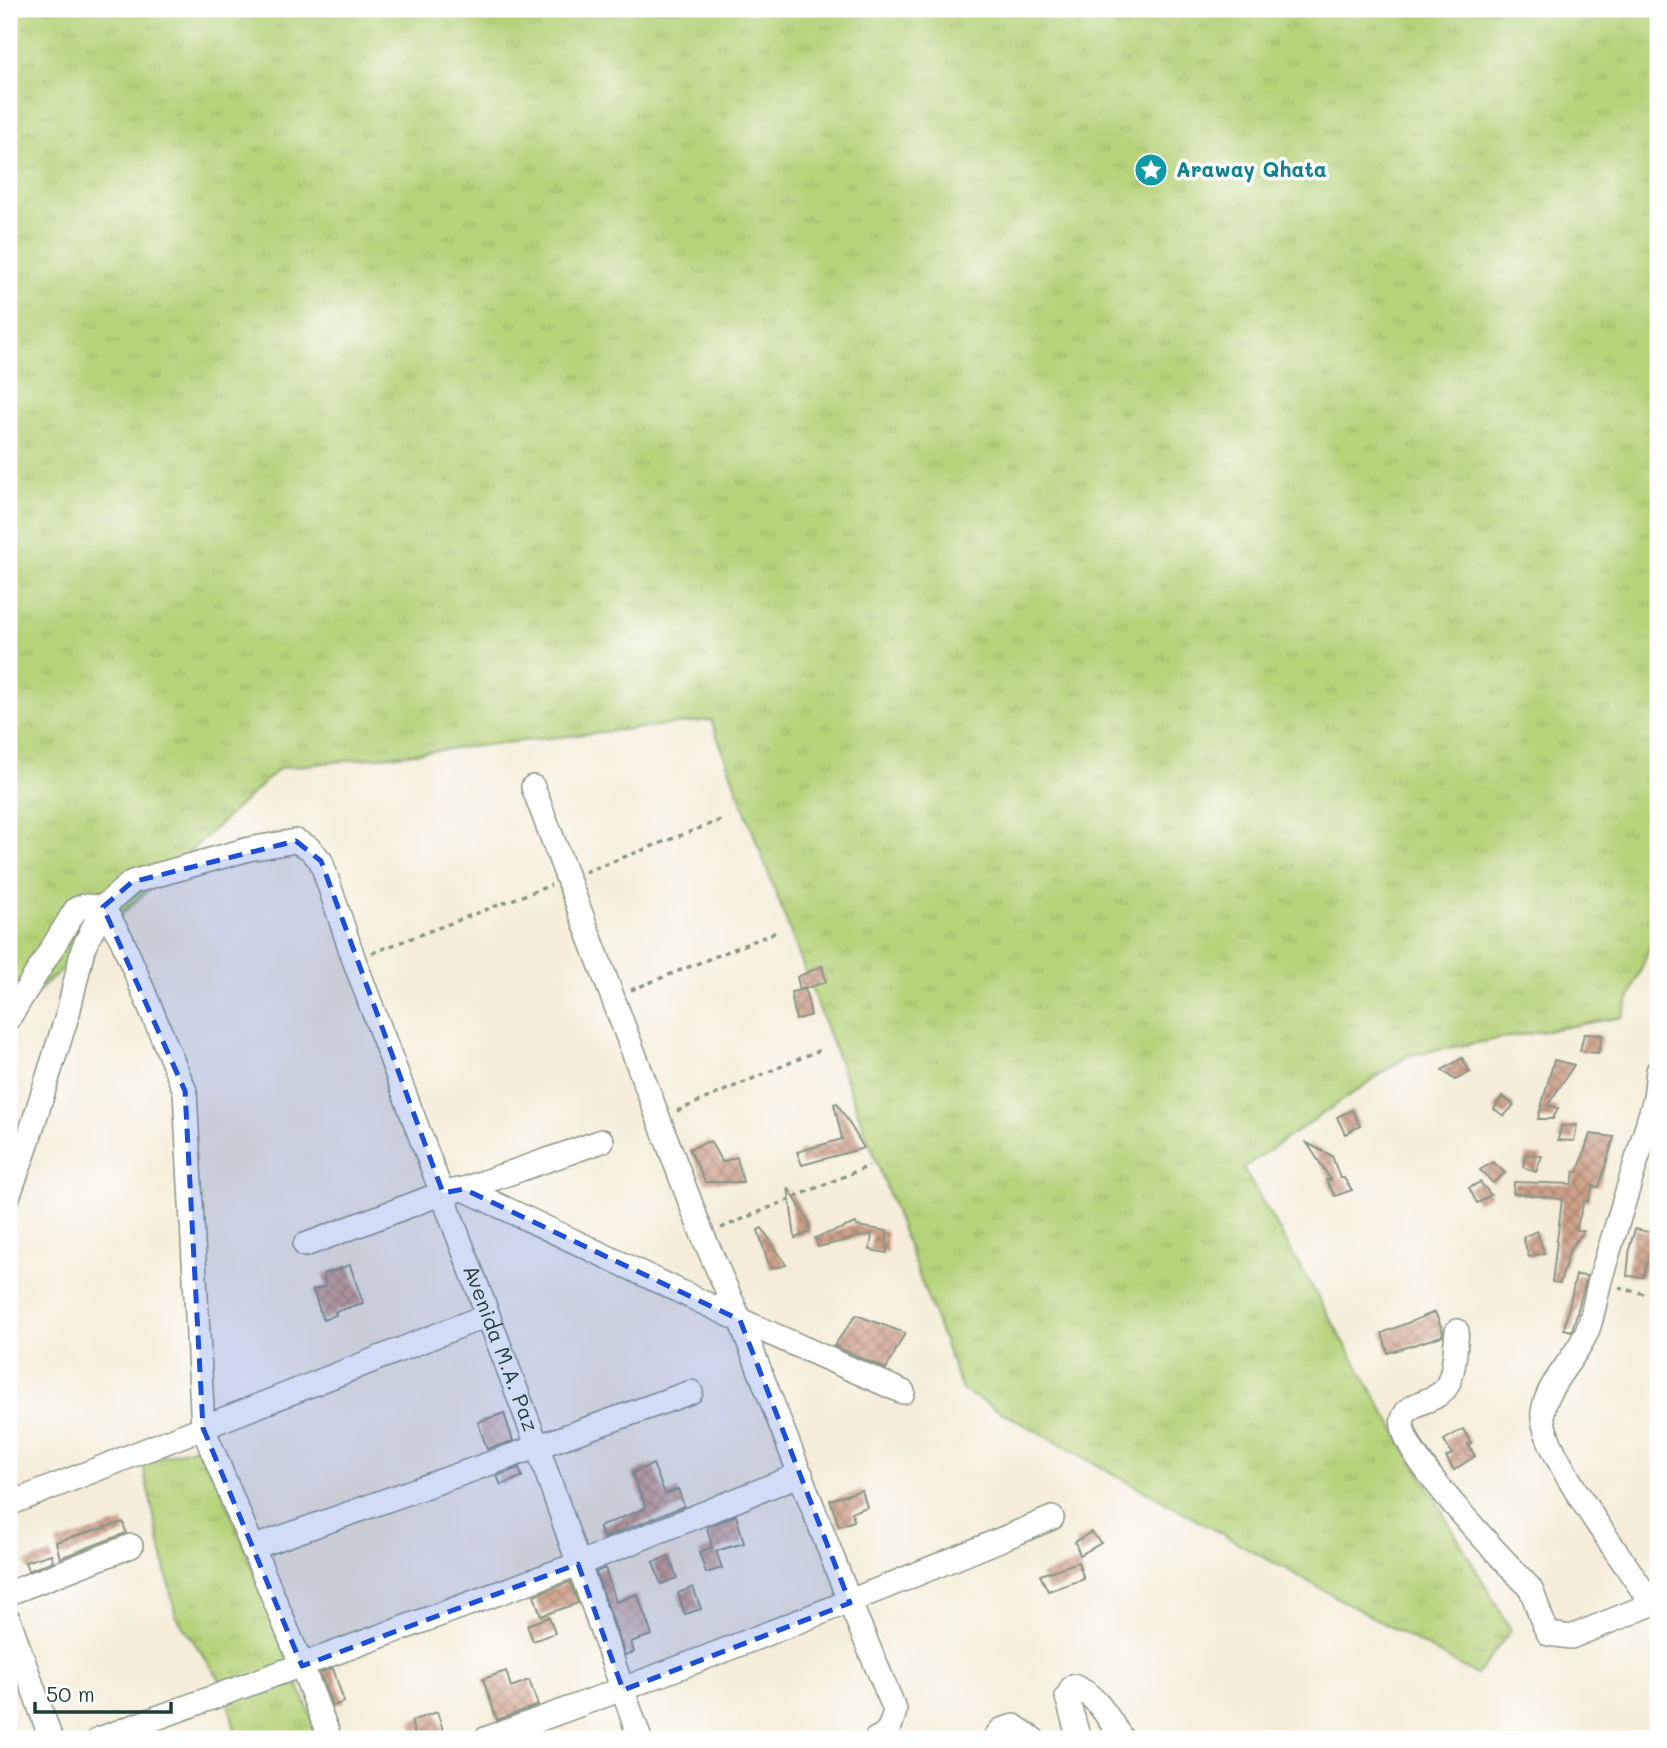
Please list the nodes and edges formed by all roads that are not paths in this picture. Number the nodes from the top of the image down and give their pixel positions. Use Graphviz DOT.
graph roads {
  1 [pos="533,787"];
  2 [pos="103,907"];
  3 [pos="9,1018"];
  4 [pos="1658,1071"];
  5 [pos="602,1141"];
  6 [pos="454,1191"];
  7 [pos="9,1194"];
  8 [pos="305,1245"];
  9 [pos="488,1315"];
  10 [pos="740,1320"];
  11 [pos="1457,1331"];
  12 [pos="691,1392"];
  13 [pos="903,1392"];
  14 [pos="203,1428"];
  15 [pos="538,1448"];
  16 [pos="801,1474"];
  17 [pos="9,1504"];
  18 [pos="1052,1518"];
  19 [pos="131,1546"];
  20 [pos="252,1548"];
  21 [pos="578,1564"];
  22 [pos="9,1592"];
  23 [pos="1657,1602"];
  24 [pos="850,1603"];
  25 [pos="9,1620"];
  26 [pos="302,1666"];
  27 [pos="623,1690"];
  28 [pos="51,1739"];
  29 [pos="99,1739"];
  30 [pos="330,1739"];
  31 [pos="485,1739"];
  32 [pos="640,1739"];
  33 [pos="876,1739"];
  34 [pos="994,1739"];
  35 [pos="1033,1739"];
  36 [pos="1079,1739"];
  37 [pos="1122,1739"];
  1 -- 10 [label="street"];
  2 -- 3 [label="street"];
  2 -- 6 [label="street, Avenida M.A. Paz"];
  2 -- 7 [label="street"];
  2 -- 14 [label="street"];
  4 -- 23 [label="street"];
  5 -- 6 [label="street"];
  6 -- 8 [label="street"];
  6 -- 9 [label="street, Avenida M.A. Paz"];
  6 -- 10 [label="street"];
  9 -- 14 [label="street"];
  9 -- 15 [label="street, Avenida M.A. Paz"];
  10 -- 13 [label="street"];
  10 -- 16 [label="street"];
  11 -- 23 [label="street"];
  12 -- 15 [label="street"];
  14 -- 17 [label="street"];
  14 -- 20 [label="street"];
  15 -- 20 [label="street"];
  15 -- 21 [label="street, Avenida M.A. Paz"];
  16 -- 21 [label="street"];
  16 -- 24 [label="street"];
  18 -- 24 [label="street"];
  19 -- 22 [label="street"];
  20 -- 26 [label="street"];
  21 -- 26 [label="street"];
  21 -- 27 [label="street, Avenida M.A. Paz"];
  24 -- 27 [label="street"];
  24 -- 33 [label="street"];
  25 -- 28 [label="street"];
  26 -- 29 [label="street"];
  26 -- 30 [label="street"];
  27 -- 31 [label="street"];
  27 -- 32 [label="street, Avenida M.A. Paz"];
  34 -- 35 [label="street"];
  36 -- 37 [label="street"];
}
